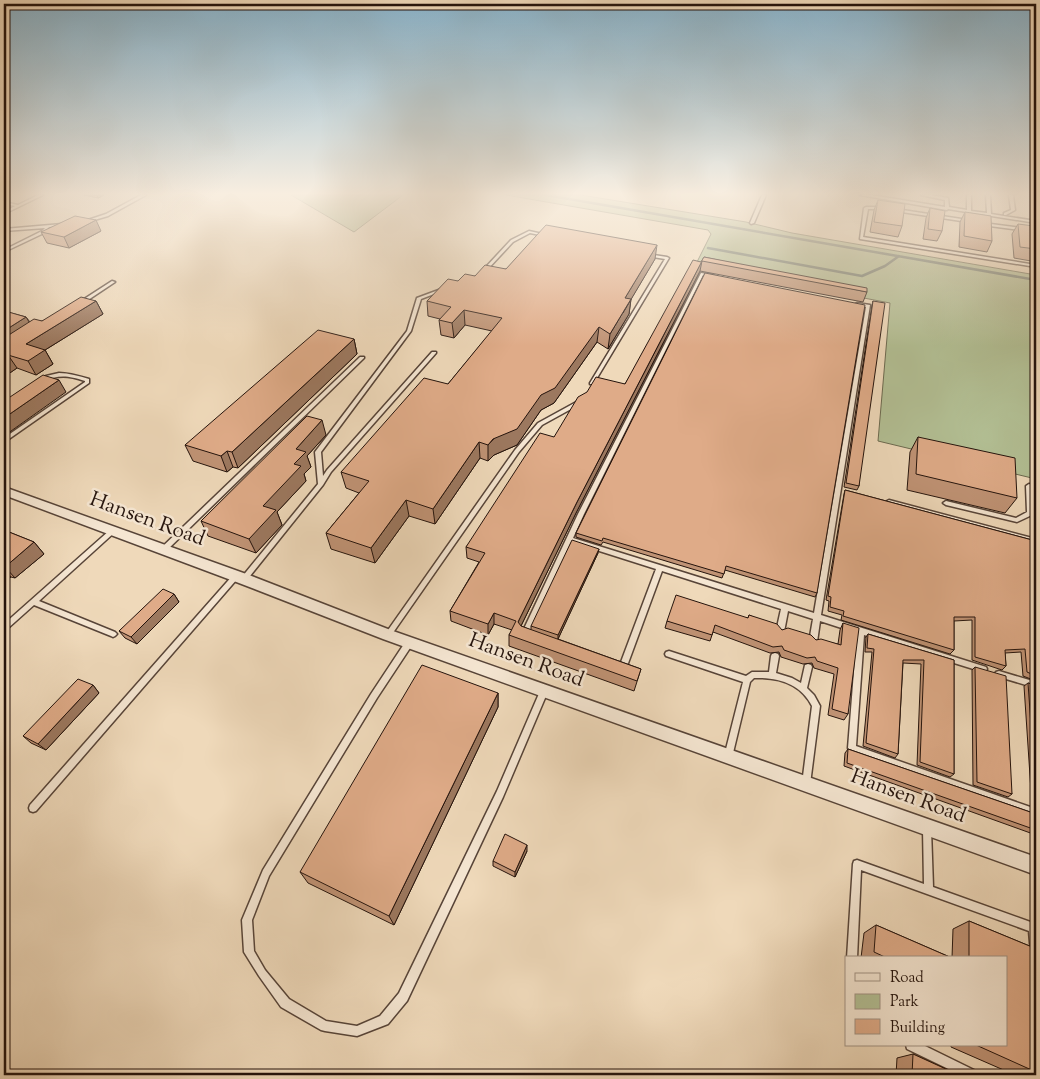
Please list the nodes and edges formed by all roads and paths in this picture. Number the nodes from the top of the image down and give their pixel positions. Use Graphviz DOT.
graph roads {
  1 [pos="508,245"];
  2 [pos="907,245"];
  3 [pos="639,253"];
  4 [pos="1036,266"];
  5 [pos="479,274"];
  6 [pos="720,278"];
  7 [pos="113,282"];
  8 [pos="454,286"];
  9 [pos="849,302"];
  10 [pos="74,307"];
  11 [pos="434,352"];
  12 [pos="362,358"];
  13 [pos="34,385"];
  14 [pos="587,392"];
  15 [pos="582,400"];
  16 [pos="4,440"];
  17 [pos="321,484"];
  18 [pos="1036,488"];
  19 [pos="839,489"];
  20 [pos="4,491"];
  21 [pos="849,492"];
  22 [pos="885,501"];
  23 [pos="946,503"];
  24 [pos="1033,514"];
  25 [pos="112,532"];
  26 [pos="569,539"];
  27 [pos="1036,540"];
  28 [pos="163,550"];
  29 [pos="660,568"];
  30 [pos="240,577"];
  31 [pos="34,602"];
  32 [pos="785,608"];
  33 [pos="817,618"];
  34 [pos="4,628"];
  35 [pos="862,631"];
  36 [pos="780,632"];
  37 [pos="113,634"];
  38 [pos="388,635"];
  39 [pos="532,636"];
  40 [pos="813,642"];
  41 [pos="409,643"];
  42 [pos="669,654"];
  43 [pos="775,656"];
  44 [pos="615,664"];
  45 [pos="808,667"];
  46 [pos="772,675"];
  47 [pos="747,680"];
  48 [pos="1036,685"];
  49 [pos="803,690"];
  50 [pos="544,691"];
  51 [pos="728,757"];
  52 [pos="806,784"];
  53 [pos="33,808"];
  54 [pos="1036,812"];
  55 [pos="927,827"];
  56 [pos="1036,866"];
  57 [pos="929,890"];
  58 [pos="1035,929"];
  59 [pos="1036,955"];
  60 [pos="852,956"];
  61 [pos="913,1046"];
  62 [pos="972,1075"];
  1 -- 5 [label="lane"];
  2 -- 4 [label="lane"];
  3 -- 14 [label="lane"];
  6 -- 26 [label="lane"];
  7 -- 10 [label="lane"];
  8 -- 17 [label="lane"];
  9 -- 19 [label="lane"];
  11 -- 17 [label="lane"];
  12 -- 28 [label="lane"];
  13 -- 16 [label="lane"];
  15 -- 38 [label="lane"];
  17 -- 30 [label="lane"];
  18 -- 24 [label="lane"];
  19 -- 21 [label="lane"];
  19 -- 33 [label="lane"];
  20 -- 25 [label="street, Hansen Road"];
  22 -- 27 [label="lane"];
  23 -- 24 [label="lane"];
  25 -- 28 [label="street, Hansen Road"];
  25 -- 31 [label="lane"];
  26 -- 29 [label="lane"];
  26 -- 39 [label="lane"];
  28 -- 30 [label="street, Hansen Road"];
  29 -- 32 [label="lane"];
  29 -- 44 [label="lane"];
  30 -- 38 [label="street, Hansen Road"];
  30 -- 53 [label="lane"];
  31 -- 34 [label="lane"];
  31 -- 37 [label="lane"];
  32 -- 33 [label="lane"];
  32 -- 36 [label="lane"];
  33 -- 35 [label="lane"];
  33 -- 40 [label="lane"];
  35 -- 48 [label="lane"];
  35 -- 54 [label="lane"];
  38 -- 41 [label="street, Hansen Road"];
  41 -- 50 [label="street, Hansen Road"];
  41 -- 50 [label="lane"];
  42 -- 47 [label="lane"];
  43 -- 46 [label="lane"];
  45 -- 49 [label="lane"];
  46 -- 47 [label="lane"];
  46 -- 49 [label="lane"];
  47 -- 51 [label="lane"];
  49 -- 52 [label="lane"];
  50 -- 51 [label="street, Hansen Road"];
  51 -- 52 [label="street, Hansen Road"];
  52 -- 55 [label="street, Hansen Road"];
  55 -- 56 [label="street, Hansen Road"];
  55 -- 57 [label="lane"];
  57 -- 58 [label="lane"];
  57 -- 60 [label="lane"];
  58 -- 59 [label="lane"];
  61 -- 62 [label="lane"];
}
